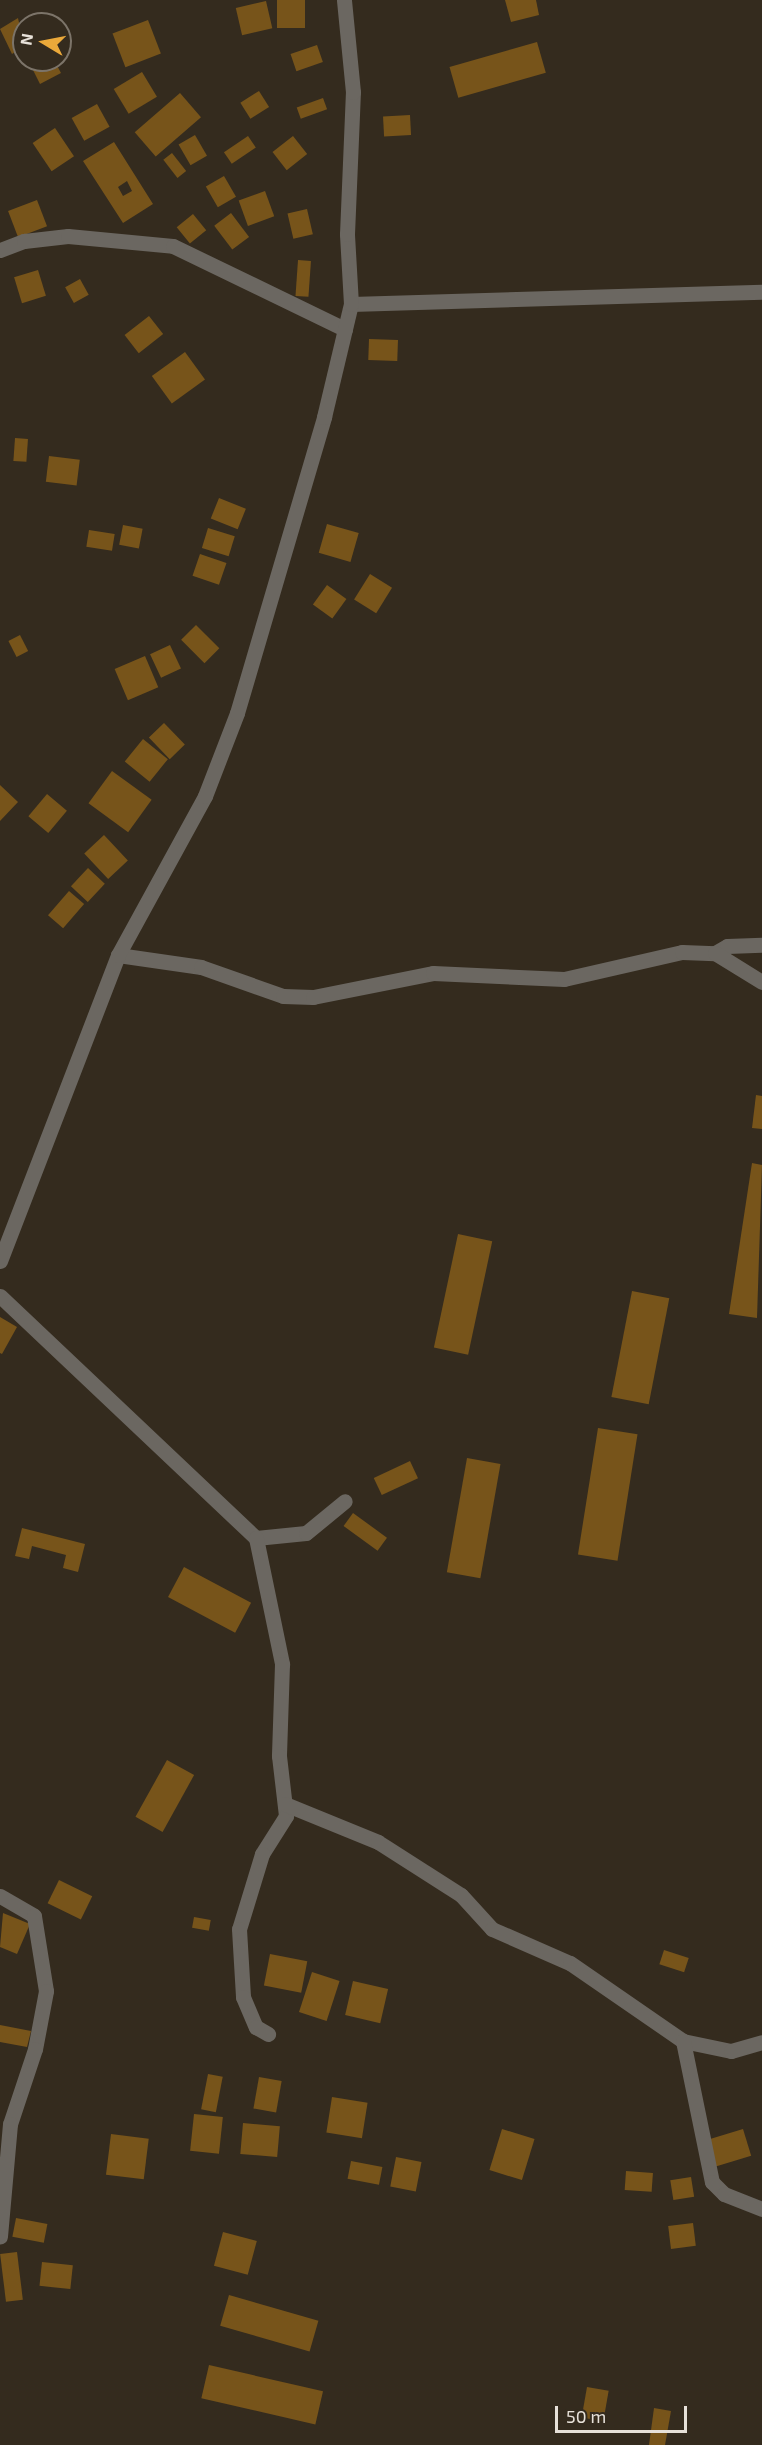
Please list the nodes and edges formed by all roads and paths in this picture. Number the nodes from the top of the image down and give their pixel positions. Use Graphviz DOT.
graph roads {
  1 [pos="344,0"];
  2 [pos="0,250"];
  3 [pos="762,292"];
  4 [pos="351,304"];
  5 [pos="345,329"];
  6 [pos="762,945"];
  7 [pos="715,953"];
  8 [pos="118,955"];
  9 [pos="762,981"];
  10 [pos="0,1261"];
  11 [pos="0,1296"];
  12 [pos="345,1501"];
  13 [pos="256,1538"];
  14 [pos="285,1804"];
  15 [pos="0,1896"];
  16 [pos="268,2034"];
  17 [pos="683,2042"];
  18 [pos="762,2042"];
  19 [pos="762,2209"];
  20 [pos="0,2237"];
  1 -- 4 [label="street"];
  2 -- 5 [label="street"];
  3 -- 4 [label="street"];
  4 -- 5 [label="street"];
  5 -- 8 [label="street"];
  6 -- 7 [label="street"];
  7 -- 8 [label="street"];
  7 -- 9 [label="street"];
  8 -- 10 [label="street"];
  11 -- 13 [label="street"];
  12 -- 13 [label="street"];
  13 -- 14 [label="street"];
  14 -- 16 [label="street"];
  14 -- 17 [label="street"];
  15 -- 20 [label="street"];
  17 -- 18 [label="street"];
  17 -- 19 [label="street"];
}
